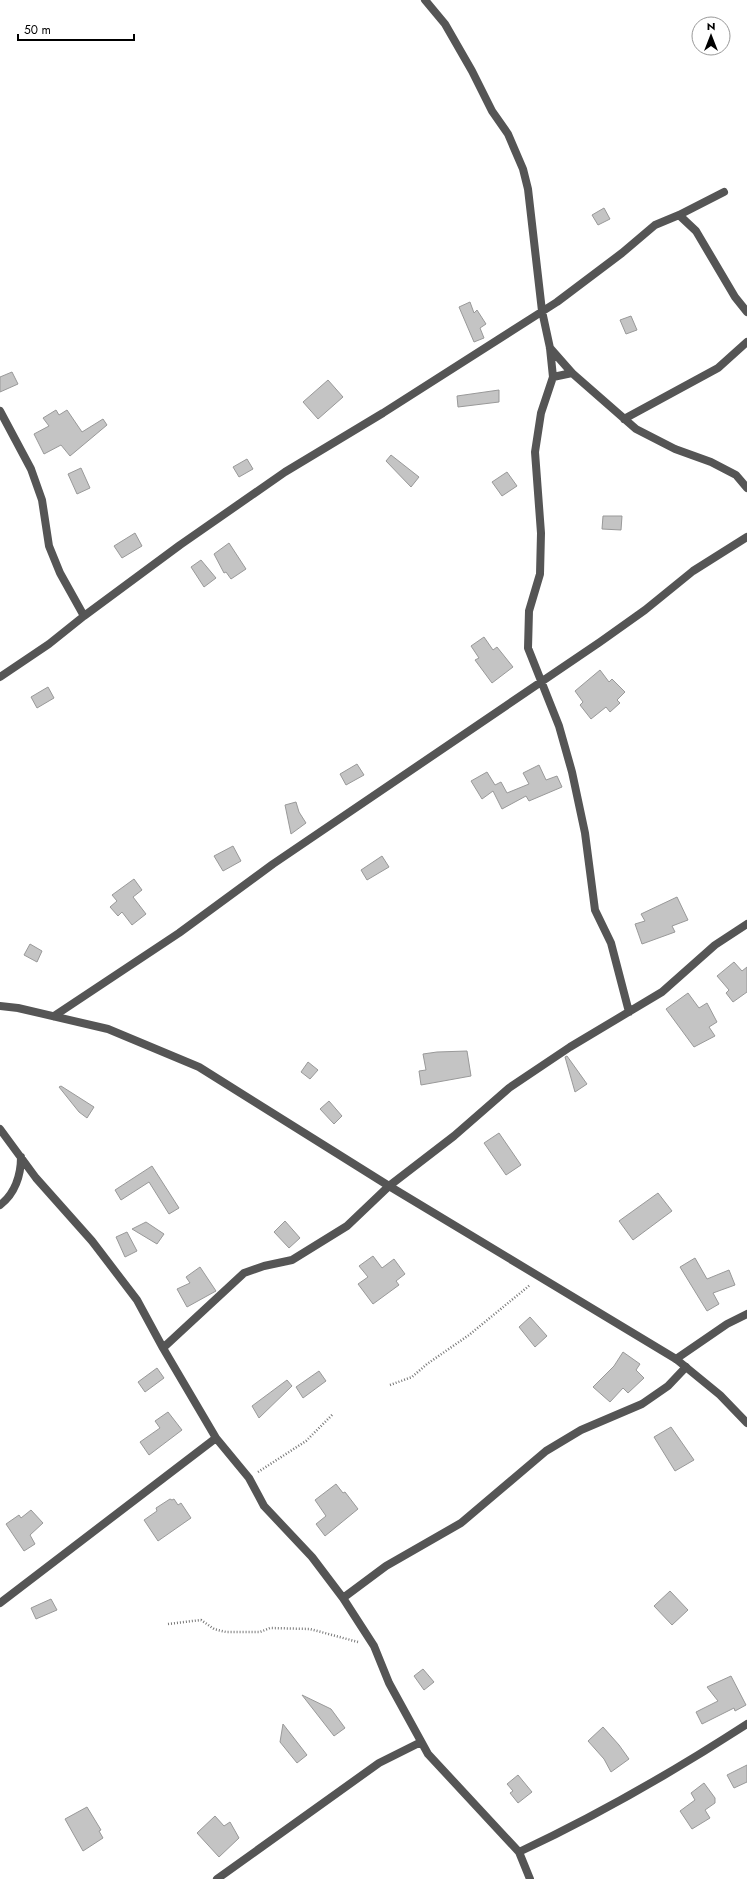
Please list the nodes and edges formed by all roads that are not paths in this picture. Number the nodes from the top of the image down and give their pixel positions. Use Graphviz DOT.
graph roads {
  1 [pos="425,0"];
  2 [pos="724,192"];
  3 [pos="679,215"];
  4 [pos="542,311"];
  5 [pos="747,312"];
  6 [pos="747,342"];
  7 [pos="550,348"];
  8 [pos="572,373"];
  9 [pos="553,378"];
  10 [pos="1,415"];
  11 [pos="624,419"];
  12 [pos="0,431"];
  13 [pos="10,432"];
  14 [pos="747,488"];
  15 [pos="747,537"];
  16 [pos="84,616"];
  17 [pos="0,677"];
  18 [pos="542,681"];
  19 [pos="747,924"];
  20 [pos="0,1006"];
  21 [pos="629,1012"];
  22 [pos="54,1016"];
  23 [pos="0,1129"];
  24 [pos="21,1157"];
  25 [pos="389,1186"];
  26 [pos="0,1205"];
  27 [pos="747,1314"];
  28 [pos="163,1348"];
  29 [pos="676,1359"];
  30 [pos="686,1367"];
  31 [pos="747,1423"];
  32 [pos="216,1438"];
  33 [pos="343,1598"];
  34 [pos="0,1603"];
  35 [pos="747,1724"];
  36 [pos="421,1742"];
  37 [pos="519,1852"];
  38 [pos="216,1879"];
  39 [pos="530,1879"];
  1 -- 4 [label="street"];
  2 -- 3 [label="street"];
  3 -- 4 [label="street"];
  3 -- 5 [label="street"];
  4 -- 7 [label="street"];
  4 -- 16 [label="street"];
  6 -- 11 [label="street"];
  7 -- 8 [label="street"];
  7 -- 9 [label="street"];
  8 -- 9 [label="street"];
  8 -- 11 [label="street"];
  9 -- 18 [label="street"];
  10 -- 13 [label="street"];
  11 -- 14 [label="street"];
  12 -- 13 [label="street"];
  13 -- 16 [label="street"];
  15 -- 18 [label="street"];
  16 -- 17 [label="street"];
  18 -- 21 [label="street"];
  18 -- 22 [label="street"];
  19 -- 21 [label="street"];
  20 -- 22 [label="street"];
  21 -- 25 [label="street"];
  22 -- 25 [label="street"];
  23 -- 24 [label="street"];
  24 -- 26 [label="street"];
  24 -- 28 [label="street"];
  25 -- 28 [label="street"];
  25 -- 29 [label="street"];
  27 -- 29 [label="street"];
  28 -- 32 [label="street"];
  29 -- 30 [label="street"];
  30 -- 31 [label="street"];
  30 -- 33 [label="street"];
  32 -- 33 [label="street"];
  32 -- 34 [label="street"];
  33 -- 36 [label="street"];
  35 -- 37 [label="street"];
  36 -- 37 [label="street"];
  36 -- 38 [label="street"];
  37 -- 39 [label="street"];
}
